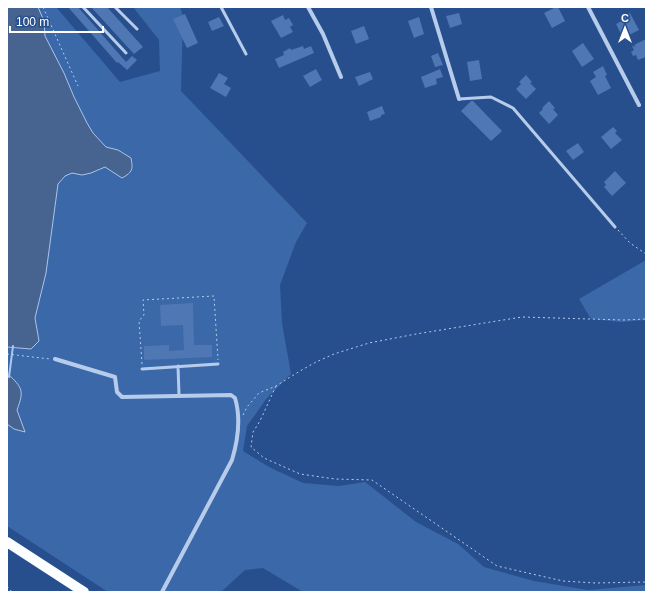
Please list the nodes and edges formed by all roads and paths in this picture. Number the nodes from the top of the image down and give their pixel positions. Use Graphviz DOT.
graph roads {
  1 [pos="43,7"];
  2 [pos="83,7"];
  3 [pos="115,7"];
  4 [pos="221,7"];
  5 [pos="308,7"];
  6 [pos="430,7"];
  7 [pos="588,7"];
  8 [pos="137,29"];
  9 [pos="126,53"];
  10 [pos="246,54"];
  11 [pos="341,77"];
  12 [pos="78,86"];
  13 [pos="459,99"];
  14 [pos="639,105"];
  15 [pos="615,227"];
  16 [pos="646,254"];
  17 [pos="646,318"];
  18 [pos="7,354"];
  19 [pos="55,359"];
  20 [pos="218,364"];
  21 [pos="178,366"];
  22 [pos="142,368"];
  23 [pos="276,386"];
  24 [pos="179,395"];
  25 [pos="242,418"];
  26 [pos="7,542"];
  27 [pos="646,582"];
  28 [pos="7,586"];
  29 [pos="12,592"];
  30 [pos="84,592"];
  31 [pos="162,592"];
  1 -- 12 [label="path"];
  2 -- 9 [label="lane"];
  3 -- 8 [label="lane"];
  4 -- 10 [label="lane"];
  5 -- 11 [label="street"];
  6 -- 13 [label="street"];
  7 -- 14 [label="street"];
  13 -- 15 [label="lane"];
  15 -- 16 [label="path"];
  17 -- 23 [label="path"];
  18 -- 19 [label="path"];
  19 -- 24 [label="street"];
  20 -- 21 [label="lane"];
  20 -- 22 [label="path"];
  21 -- 22 [label="lane"];
  21 -- 24 [label="lane"];
  23 -- 25 [label="path"];
  23 -- 27 [label="path"];
  24 -- 31 [label="street"];
  26 -- 30 [label="highway"];
  28 -- 29 [label="path"];
}
